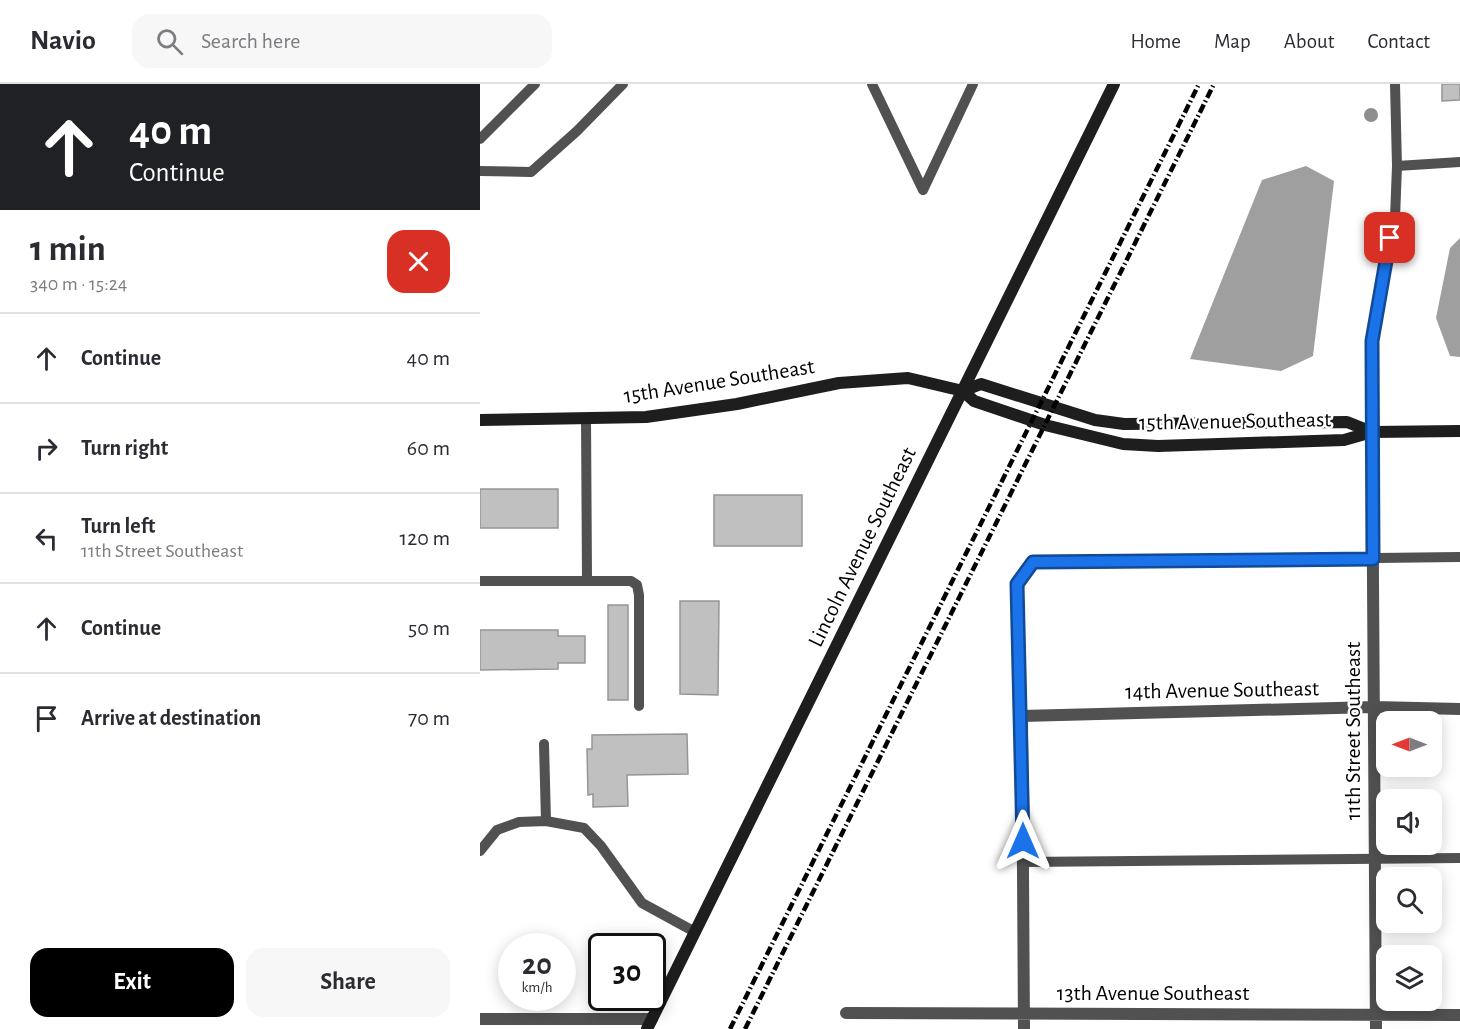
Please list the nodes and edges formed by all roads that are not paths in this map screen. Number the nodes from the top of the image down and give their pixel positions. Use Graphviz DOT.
graph roads {
  1 [pos="535,84"];
  2 [pos="623,84"];
  3 [pos="872,84"];
  4 [pos="973,84"];
  5 [pos="1114,84"];
  6 [pos="1395,84"];
  7 [pos="480,139"];
  8 [pos="1460,162"];
  9 [pos="1397,166"];
  10 [pos="480,171"];
  11 [pos="963,391"];
  12 [pos="586,418"];
  13 [pos="480,420"];
  14 [pos="1460,431"];
  15 [pos="1372,432"];
  16 [pos="1460,557"];
  17 [pos="1373,559"];
  18 [pos="587,579"];
  19 [pos="480,581"];
  20 [pos="639,706"];
  21 [pos="1374,707"];
  22 [pos="1460,709"];
  23 [pos="1022,716"];
  24 [pos="544,744"];
  25 [pos="546,820"];
  26 [pos="480,850"];
  27 [pos="1375,858"];
  28 [pos="1460,858"];
  29 [pos="1023,862"];
  30 [pos="695,932"];
  31 [pos="846,1013"];
  32 [pos="1024,1013"];
  33 [pos="1460,1015"];
  34 [pos="1376,1016"];
  35 [pos="480,1019"];
  36 [pos="649,1024"];
  37 [pos="1024,1029"];
  38 [pos="1376,1029"];
  1 -- 7 [label="lane"];
  2 -- 10 [label="lane"];
  3 -- 4 [label="lane"];
  5 -- 11 [label="street, Lincoln Avenue Southeast"];
  6 -- 9 [label="lane"];
  8 -- 9 [label="lane"];
  9 -- 15 [label="lane"];
  11 -- 12 [label="street, 15th Avenue Southeast"];
  11 -- 15 [label="street, 15th Avenue Southeast"];
  11 -- 15 [label="street, 15th Avenue Southeast"];
  11 -- 30 [label="street, Lincoln Avenue Southeast"];
  12 -- 13 [label="street, 15th Avenue Southeast"];
  12 -- 18 [label="lane"];
  14 -- 15 [label="street, 15th Avenue Southeast"];
  15 -- 17 [label="street, 11th Street Southeast"];
  16 -- 17 [label="lane"];
  17 -- 21 [label="street, 11th Street Southeast"];
  17 -- 23 [label="lane"];
  18 -- 19 [label="lane"];
  18 -- 20 [label="lane"];
  21 -- 22 [label="street, 14th Avenue Southeast"];
  21 -- 23 [label="street, 14th Avenue Southeast"];
  21 -- 27 [label="street, 11th Street Southeast"];
  23 -- 29 [label="street"];
  24 -- 25 [label="lane"];
  25 -- 26 [label="lane"];
  25 -- 30 [label="lane"];
  27 -- 28 [label="lane"];
  27 -- 29 [label="lane"];
  27 -- 34 [label="street, 11th Street Southeast"];
  29 -- 32 [label="street"];
  30 -- 36 [label="street, Lincoln Avenue Southeast"];
  31 -- 32 [label="street, 13th Avenue Southeast"];
  32 -- 34 [label="street, 13th Avenue Southeast"];
  32 -- 37 [label="street"];
  33 -- 34 [label="street, 13th Avenue Southeast"];
  34 -- 38 [label="street, 11th Street Southeast"];
  35 -- 36 [label="street"];
}
